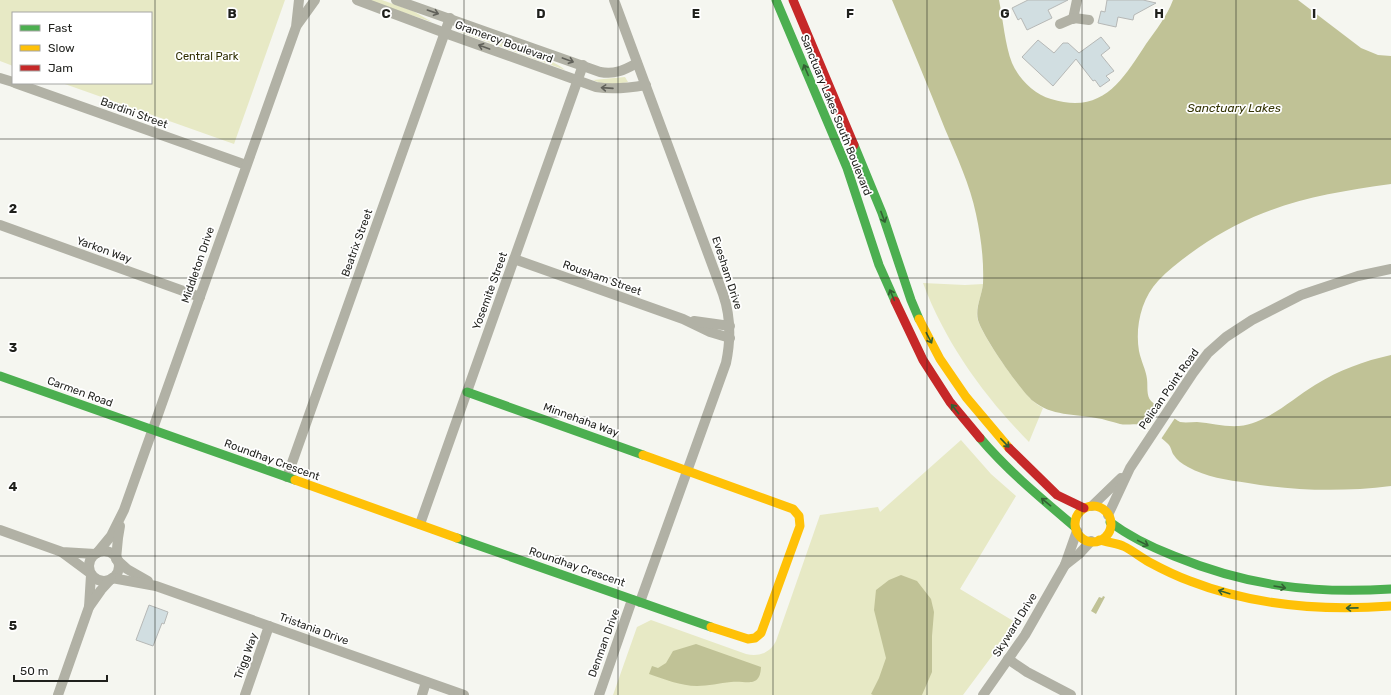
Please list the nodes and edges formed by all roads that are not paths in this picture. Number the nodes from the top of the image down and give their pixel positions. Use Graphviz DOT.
graph roads {
  1 [pos="299,0"];
  2 [pos="315,0"];
  3 [pos="357,0"];
  4 [pos="396,0"];
  5 [pos="614,0"];
  6 [pos="776,0"];
  7 [pos="793,0"];
  8 [pos="1078,0"];
  9 [pos="450,18"];
  10 [pos="1073,19"];
  11 [pos="1089,20"];
  12 [pos="1060,24"];
  13 [pos="296,27"];
  14 [pos="445,33"];
  15 [pos="637,63"];
  16 [pos="583,66"];
  17 [pos="0,78"];
  18 [pos="577,81"];
  19 [pos="12,82"];
  20 [pos="17,84"];
  21 [pos="646,84"];
  22 [pos="246,165"];
  23 [pos="0,226"];
  24 [pos="880,237"];
  25 [pos="514,259"];
  26 [pos="1391,270"];
  27 [pos="200,297"];
  28 [pos="682,319"];
  29 [pos="730,326"];
  30 [pos="730,338"];
  31 [pos="0,376"];
  32 [pos="466,392"];
  33 [pos="152,430"];
  34 [pos="1130,468"];
  35 [pos="687,471"];
  36 [pos="287,477"];
  37 [pos="1088,507"];
  38 [pos="124,510"];
  39 [pos="1109,519"];
  40 [pos="420,524"];
  41 [pos="1076,529"];
  42 [pos="0,530"];
  43 [pos="1095,541"];
  44 [pos="62,552"];
  45 [pos="96,553"];
  46 [pos="117,559"];
  47 [pos="1065,565"];
  48 [pos="91,574"];
  49 [pos="112,579"];
  50 [pos="156,586"];
  51 [pos="1391,589"];
  52 [pos="636,601"];
  53 [pos="1391,606"];
  54 [pos="89,607"];
  55 [pos="269,626"];
  56 [pos="1008,660"];
  57 [pos="426,682"];
  58 [pos="58,695"];
  59 [pos="244,695"];
  60 [pos="422,695"];
  61 [pos="464,695"];
  62 [pos="598,695"];
  63 [pos="983,695"];
  64 [pos="1071,695"];
  1 -- 13 [label="street, Middleton Drive"];
  2 -- 13 [label="street, Middleton Drive"];
  3 -- 14 [label="street, Gramercy Boulevard"];
  4 -- 9 [label="street, Gramercy Boulevard, one-way"];
  5 -- 15 [label="street, Evesham Drive"];
  24 -- 6 [label="street, Sanctuary Lakes South Boulevard, one-way"];
  7 -- 24 [label="street, Sanctuary Lakes South Boulevard, one-way"];
  8 -- 10 [label="street"];
  9 -- 14 [label="street, Beatrix Street"];
  9 -- 16 [label="street, Gramercy Boulevard, one-way"];
  10 -- 11 [label="street"];
  10 -- 12 [label="street"];
  13 -- 22 [label="street, Middleton Drive"];
  18 -- 14 [label="street, Gramercy Boulevard, one-way"];
  14 -- 36 [label="street, Beatrix Street"];
  15 -- 16 [label="street, Gramercy Boulevard"];
  15 -- 21 [label="street, Evesham Drive"];
  16 -- 18 [label="street, Yosemite Street"];
  17 -- 19 [label="street, Bardini Street"];
  21 -- 18 [label="street, Gramercy Boulevard, one-way"];
  18 -- 25 [label="street, Yosemite Street"];
  20 -- 22 [label="street, Bardini Street"];
  21 -- 29 [label="street, Evesham Drive"];
  22 -- 27 [label="street, Middleton Drive"];
  23 -- 27 [label="street, Yarkon Way"];
  24 -- 37 [label="street, Sanctuary Lakes South Boulevard, one-way"];
  41 -- 24 [label="street, Sanctuary Lakes South Boulevard, one-way"];
  25 -- 28 [label="street, Rousham Street"];
  25 -- 32 [label="street, Yosemite Street"];
  26 -- 34 [label="street, Pelican Point Road"];
  27 -- 33 [label="street, Middleton Drive"];
  28 -- 29 [label="street, Rousham Street"];
  28 -- 30 [label="street, Rousham Street"];
  29 -- 30 [label="street, Evesham Drive"];
  30 -- 35 [label="street, Evesham Drive"];
  31 -- 33 [label="street, Carmen Road"];
  32 -- 35 [label="street, Minnehaha Way"];
  32 -- 40 [label="street, Yosemite Street"];
  33 -- 36 [label="street, Roundhay Crescent"];
  33 -- 38 [label="street, Middleton Drive"];
  34 -- 37 [label="street, Pelican Point Road"];
  34 -- 39 [label="street, Pelican Point Road"];
  35 -- 52 [label="street, Evesham Drive"];
  35 -- 52 [label="street, Roundhay Crescent"];
  36 -- 40 [label="street, Roundhay Crescent"];
  37 -- 39 [label="street, Sanctuary Lakes South Boulevard"];
  37 -- 41 [label="street"];
  38 -- 45 [label="street, Middleton Drive"];
  38 -- 46 [label="street, Middleton Drive"];
  39 -- 43 [label="street"];
  39 -- 51 [label="street, Sanctuary Lakes South Boulevard, one-way"];
  40 -- 52 [label="street, Roundhay Crescent"];
  41 -- 43 [label="street, Sanctuary Lakes South Boulevard"];
  41 -- 47 [label="street, Skyward Drive"];
  42 -- 44 [label="street"];
  43 -- 47 [label="street, Skyward Drive"];
  53 -- 43 [label="street, Sanctuary Lakes South Boulevard, one-way"];
  44 -- 45 [label="street"];
  44 -- 48 [label="street"];
  45 -- 46 [label="street"];
  45 -- 48 [label="street"];
  46 -- 49 [label="street"];
  46 -- 50 [label="street, Tristania Drive"];
  47 -- 56 [label="street, Skyward Drive"];
  48 -- 49 [label="street"];
  48 -- 54 [label="street"];
  49 -- 50 [label="street, Tristania Drive"];
  49 -- 54 [label="street"];
  50 -- 55 [label="street, Tristania Drive"];
  52 -- 62 [label="street, Denman Drive"];
  54 -- 58 [label="street"];
  55 -- 57 [label="street, Tristania Drive"];
  55 -- 59 [label="street, Trigg Way"];
  56 -- 63 [label="street, Skyward Drive"];
  56 -- 64 [label="street"];
  57 -- 60 [label="street"];
  57 -- 61 [label="street, Tristania Drive"];
}
